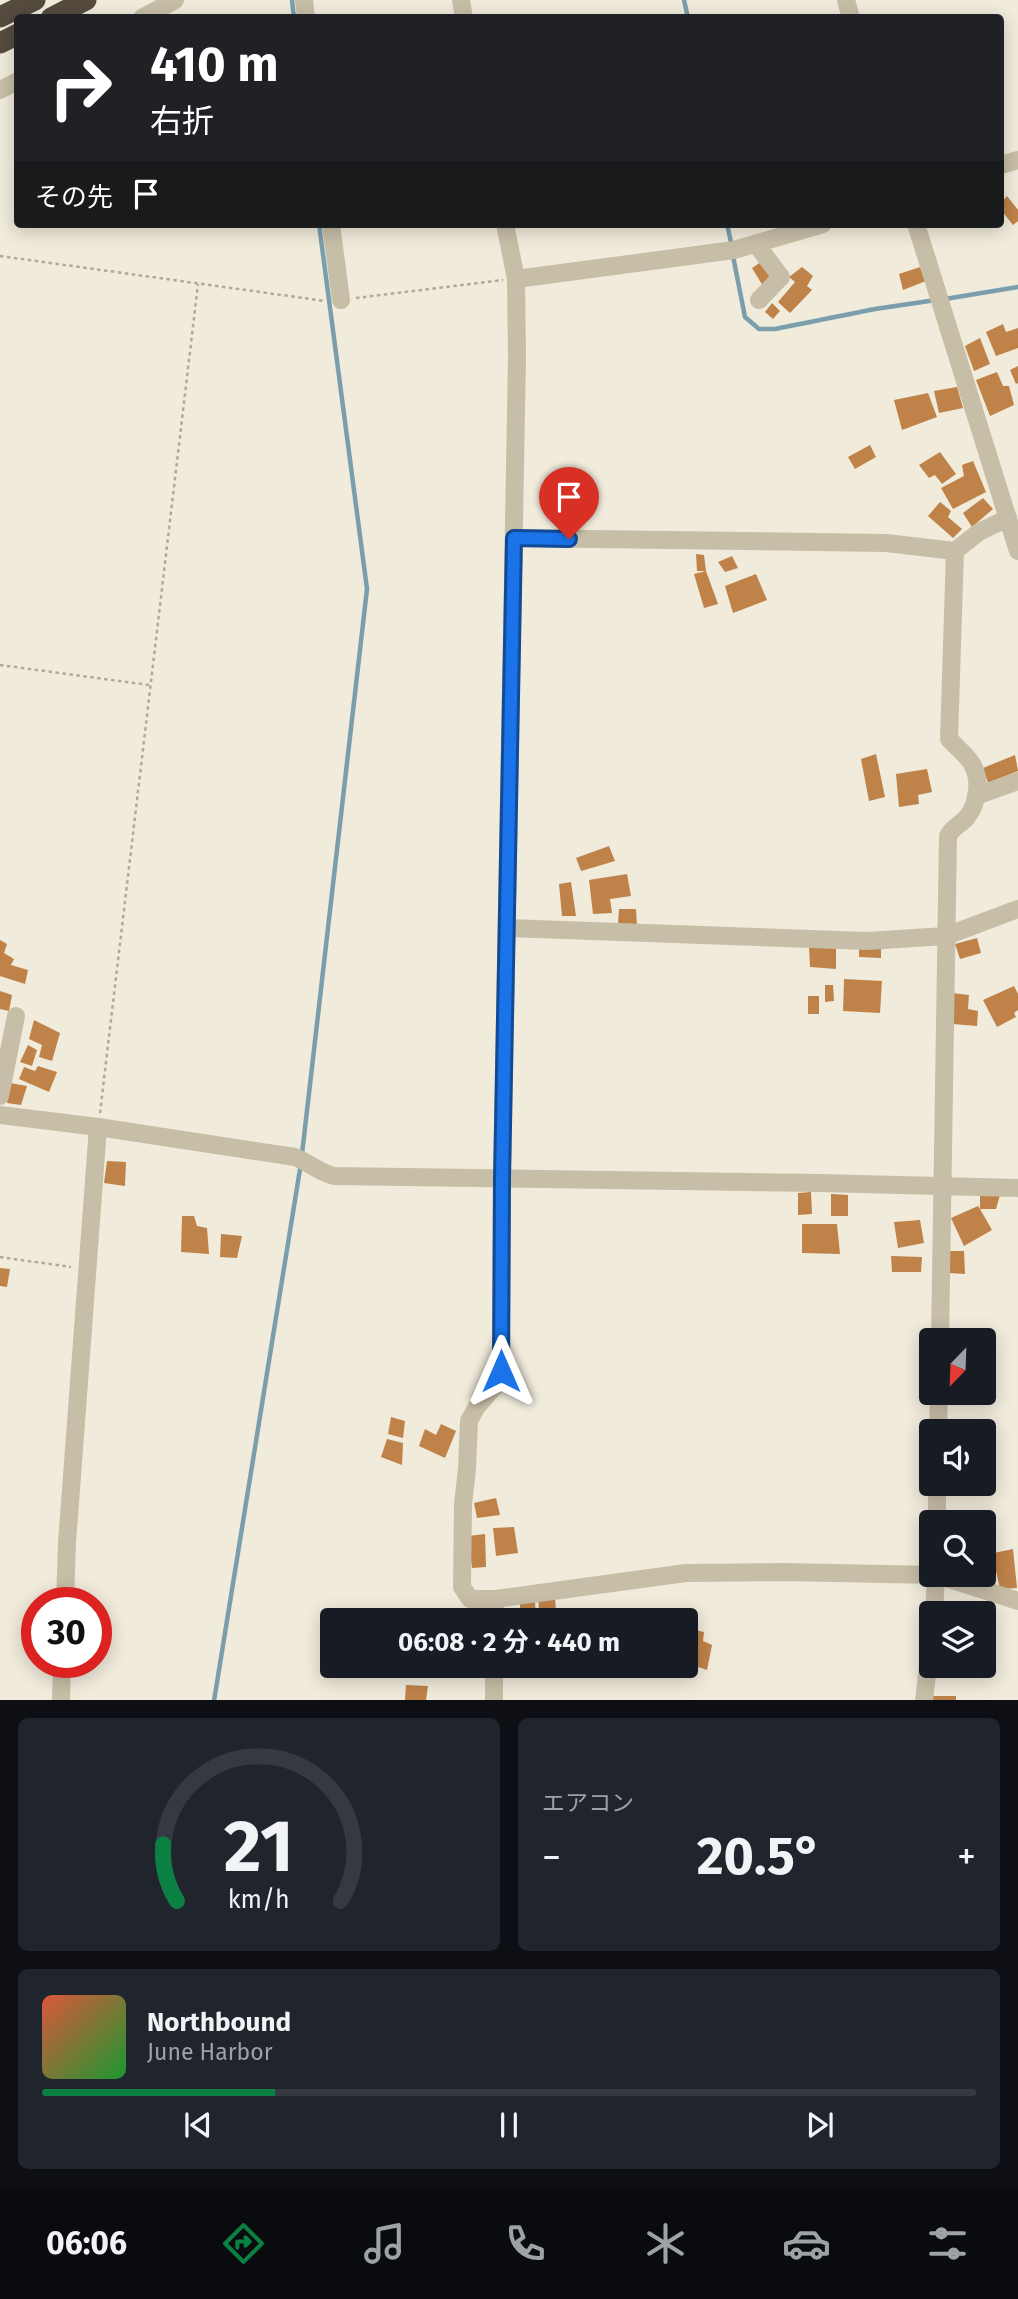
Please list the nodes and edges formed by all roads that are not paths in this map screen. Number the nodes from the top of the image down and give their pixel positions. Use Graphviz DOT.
graph roads {
  1 [pos="35,0"];
  2 [pos="86,0"];
  3 [pos="175,0"];
  4 [pos="59,14"];
  5 [pos="149,14"];
  6 [pos="0,17"];
  7 [pos="332,228"];
  8 [pos="506,228"];
  9 [pos="810,228"];
  10 [pos="917,228"];
  11 [pos="756,244"];
  12 [pos="516,279"];
  13 [pos="341,300"];
  14 [pos="759,300"];
  15 [pos="1008,518"];
  16 [pos="514,538"];
  17 [pos="955,551"];
  18 [pos="1018,551"];
  19 [pos="1018,781"];
  20 [pos="976,796"];
  21 [pos="1018,909"];
  22 [pos="508,928"];
  23 [pos="946,936"];
  24 [pos="16,1016"];
  25 [pos="0,1096"];
  26 [pos="0,1115"];
  27 [pos="98,1127"];
  28 [pos="502,1179"];
  29 [pos="943,1186"];
  30 [pos="1018,1188"];
  31 [pos="940,1328"];
  32 [pos="919,1575"];
  33 [pos="66,1587"];
  34 [pos="974,1587"];
  35 [pos="495,1599"];
  36 [pos="1018,1601"];
  37 [pos="495,1608"];
  38 [pos="62,1678"];
  39 [pos="494,1678"];
  40 [pos="927,1678"];
  41 [pos="61,1700"];
  42 [pos="494,1700"];
  43 [pos="924,1700"];
  1 -- 6 [label="highway"];
  2 -- 4 [label="highway"];
  3 -- 5 [label="street"];
  7 -- 13 [label="street"];
  8 -- 12 [label="street"];
  9 -- 11 [label="street"];
  10 -- 15 [label="street"];
  11 -- 12 [label="street"];
  11 -- 14 [label="street"];
  12 -- 16 [label="street"];
  15 -- 17 [label="street"];
  15 -- 18 [label="street"];
  16 -- 17 [label="street"];
  16 -- 22 [label="street"];
  17 -- 20 [label="street"];
  19 -- 20 [label="street"];
  20 -- 23 [label="street"];
  21 -- 23 [label="street"];
  22 -- 23 [label="street"];
  22 -- 28 [label="street"];
  23 -- 29 [label="street"];
  24 -- 25 [label="street"];
  26 -- 27 [label="street"];
  27 -- 28 [label="street"];
  27 -- 33 [label="street"];
  28 -- 29 [label="street"];
  28 -- 35 [label="street"];
  29 -- 30 [label="street"];
  29 -- 31 [label="street"];
  32 -- 35 [label="street"];
  34 -- 36 [label="street"];
  35 -- 37 [label="street"];
  38 -- 41 [label="street"];
  39 -- 42 [label="street"];
  40 -- 43 [label="street"];
}
